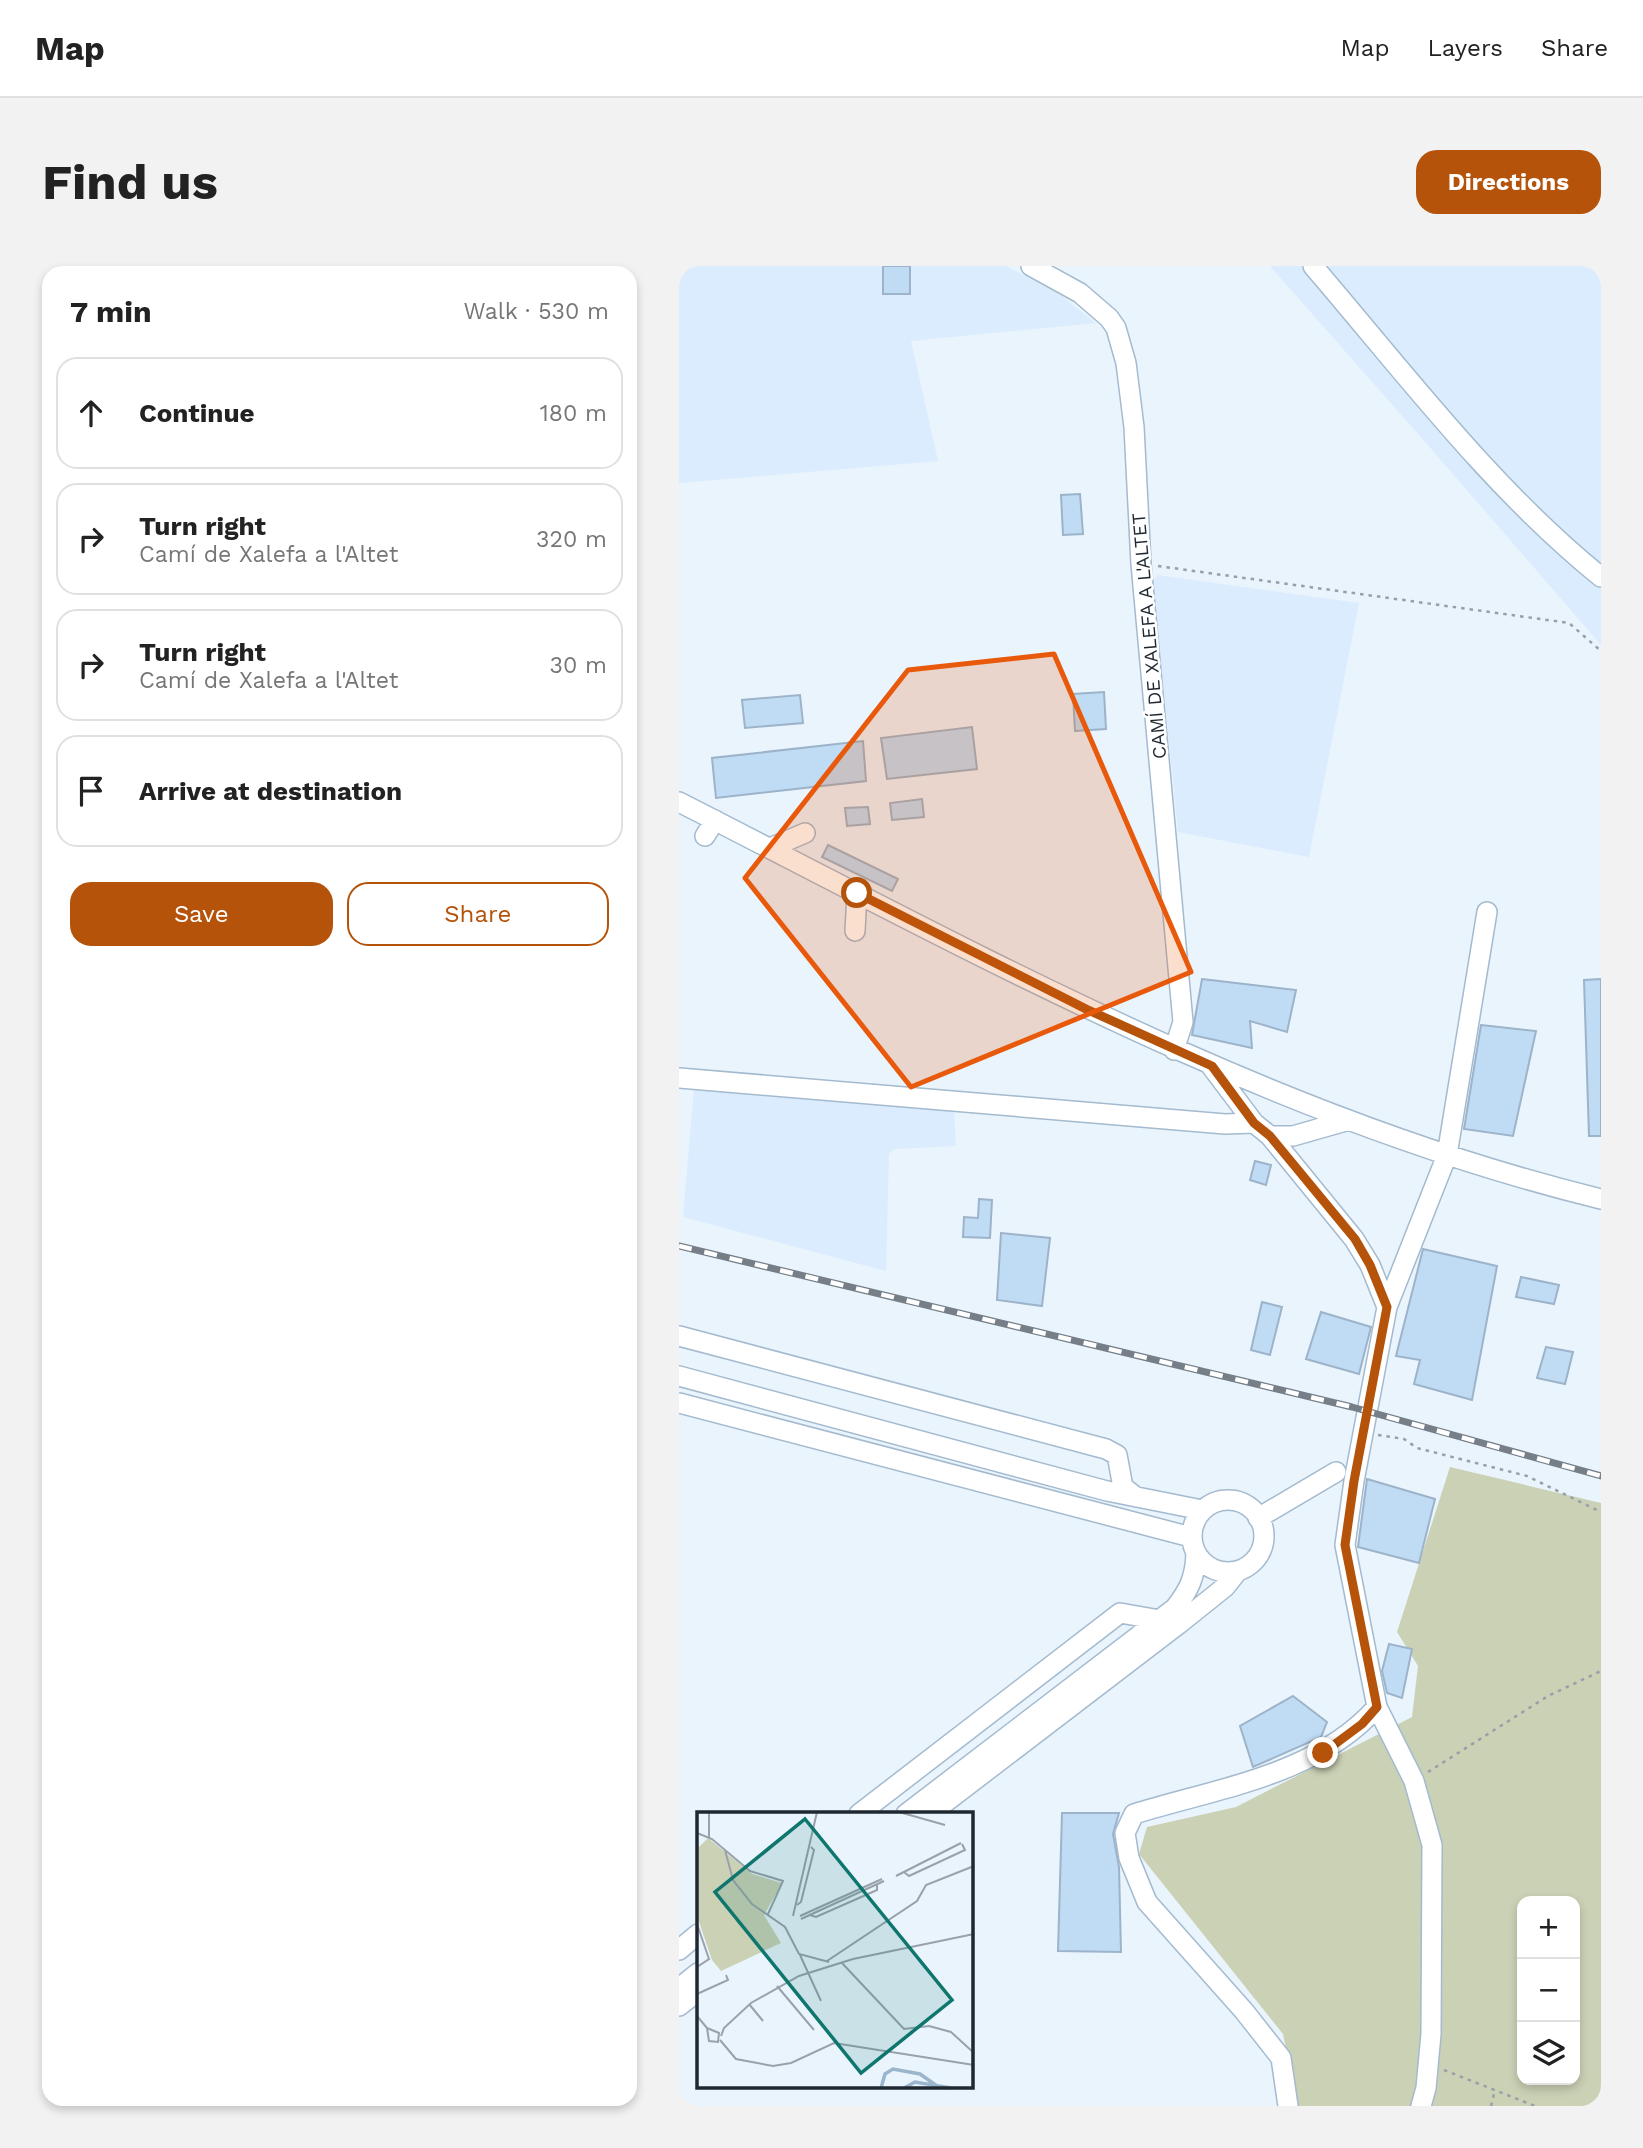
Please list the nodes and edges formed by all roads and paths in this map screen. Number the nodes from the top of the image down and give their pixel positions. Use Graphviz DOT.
graph roads {
  1 [pos="1031,266"];
  2 [pos="1313,266"];
  3 [pos="1141,564"];
  4 [pos="1601,577"];
  5 [pos="1601,651"];
  6 [pos="679,802"];
  7 [pos="805,833"];
  8 [pos="770,848"];
  9 [pos="857,893"];
  10 [pos="1487,912"];
  11 [pos="855,931"];
  12 [pos="1174,1050"];
  13 [pos="1212,1066"];
  14 [pos="679,1078"];
  15 [pos="1349,1120"];
  16 [pos="1254,1123"];
  17 [pos="1270,1136"];
  18 [pos="1447,1155"];
  19 [pos="1601,1199"];
  20 [pos="1387,1307"];
  21 [pos="679,1336"];
  22 [pos="679,1376"];
  23 [pos="679,1403"];
  24 [pos="1364,1434"];
  25 [pos="1336,1472"];
  26 [pos="1136,1497"];
  27 [pos="1202,1510"];
  28 [pos="1601,1512"];
  29 [pos="1258,1518"];
  30 [pos="1193,1546"];
  31 [pos="1237,1572"];
  32 [pos="1160,1620"];
  33 [pos="1601,1671"];
  34 [pos="1377,1707"];
  35 [pos="1414,1781"];
  36 [pos="862,1812"];
  37 [pos="909,1812"];
  38 [pos="933,1812"];
  39 [pos="697,1935"];
  40 [pos="679,1950"];
  41 [pos="697,1974"];
  42 [pos="679,1988"];
  43 [pos="697,1992"];
  44 [pos="679,2006"];
  45 [pos="1428,2064"];
  46 [pos="1495,2090"];
  47 [pos="1288,2106"];
  48 [pos="1421,2106"];
  49 [pos="1492,2106"];
  50 [pos="1535,2106"];
  1 -- 3 [label="street, CAMÍ DE XALEFA A L'ALTET"];
  2 -- 4 [label="street"];
  3 -- 5 [label="path"];
  3 -- 12 [label="street, CAMÍ DE XALEFA A L'ALTET"];
  6 -- 8 [label="street"];
  7 -- 8 [label="street"];
  8 -- 9 [label="street"];
  9 -- 11 [label="street"];
  9 -- 12 [label="street"];
  10 -- 18 [label="street"];
  12 -- 13 [label="street"];
  13 -- 15 [label="street"];
  13 -- 16 [label="street"];
  14 -- 16 [label="street"];
  15 -- 17 [label="street"];
  15 -- 18 [label="street"];
  16 -- 17 [label="street"];
  17 -- 20 [label="street"];
  18 -- 19 [label="street"];
  18 -- 20 [label="street"];
  20 -- 24 [label="street"];
  21 -- 26 [label="street"];
  22 -- 26 [label="street"];
  23 -- 30 [label="street"];
  24 -- 28 [label="path"];
  24 -- 34 [label="street"];
  25 -- 29 [label="street"];
  26 -- 27 [label="street"];
  27 -- 29 [label="street"];
  27 -- 30 [label="street"];
  29 -- 31 [label="street"];
  30 -- 31 [label="street"];
  30 -- 32 [label="street"];
  31 -- 38 [label="street"];
  32 -- 36 [label="street"];
  32 -- 37 [label="street"];
  33 -- 35 [label="path"];
  34 -- 35 [label="street"];
  34 -- 47 [label="street"];
  35 -- 45 [label="street"];
  39 -- 40 [label="street"];
  41 -- 42 [label="street"];
  43 -- 44 [label="street"];
  45 -- 46 [label="path"];
  45 -- 48 [label="street"];
  46 -- 49 [label="path"];
  46 -- 50 [label="path"];
}
